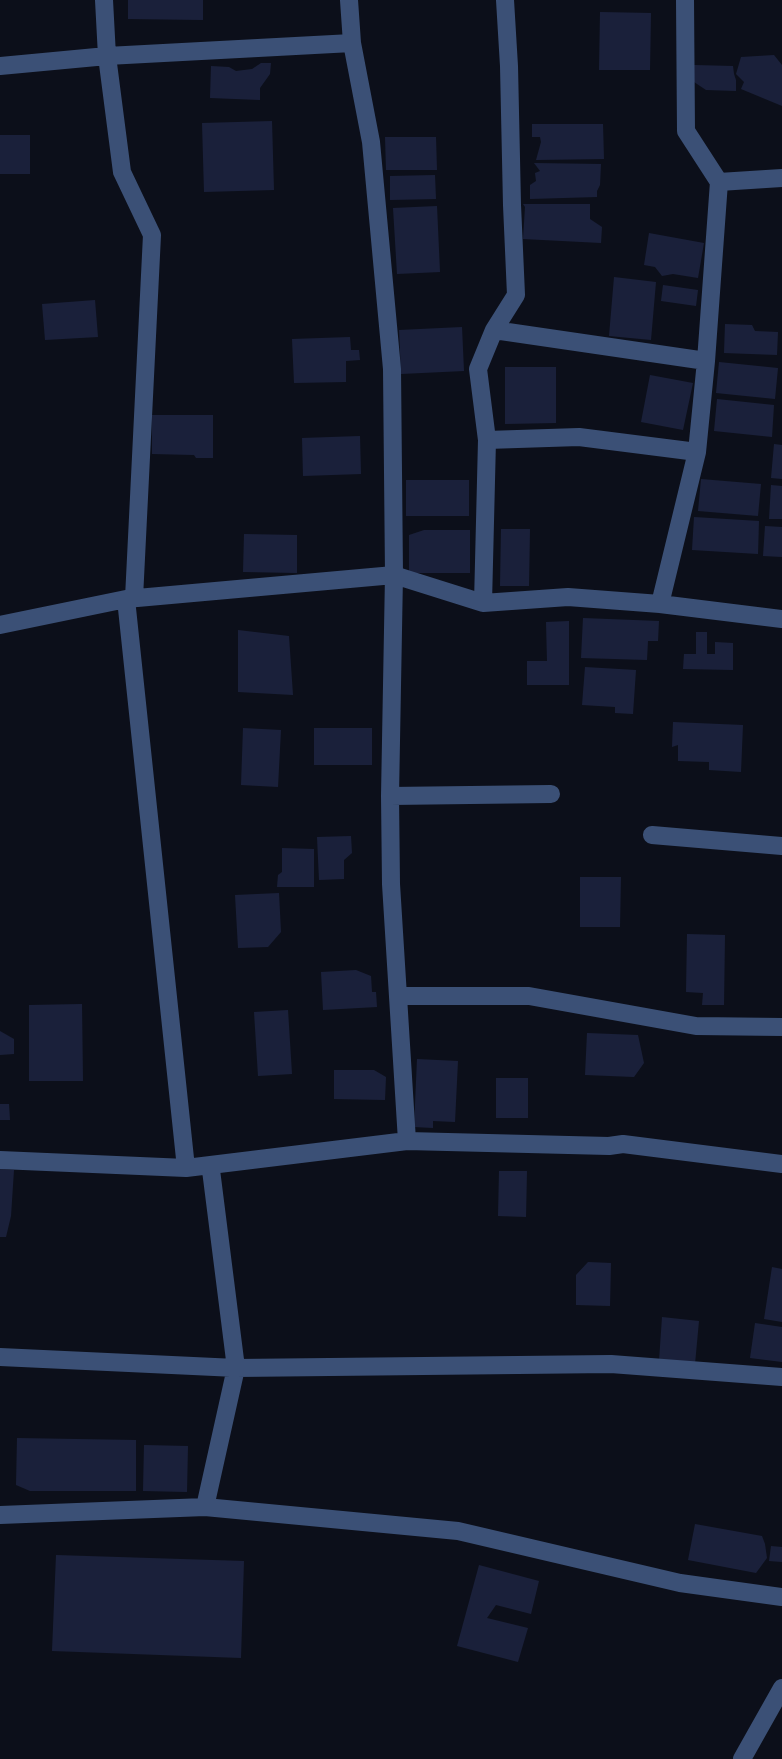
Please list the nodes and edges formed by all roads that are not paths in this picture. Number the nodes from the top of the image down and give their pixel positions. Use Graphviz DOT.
graph roads {
  1 [pos="104,0"];
  2 [pos="349,0"];
  3 [pos="505,0"];
  4 [pos="685,0"];
  5 [pos="352,43"];
  6 [pos="107,56"];
  7 [pos="0,66"];
  8 [pos="782,178"];
  9 [pos="719,182"];
  10 [pos="494,330"];
  11 [pos="706,361"];
  12 [pos="487,440"];
  13 [pos="697,452"];
  14 [pos="394,575"];
  15 [pos="130,599"];
  16 [pos="483,603"];
  17 [pos="660,603"];
  18 [pos="782,619"];
  19 [pos="0,625"];
  20 [pos="551,794"];
  21 [pos="390,796"];
  22 [pos="652,835"];
  23 [pos="782,846"];
  24 [pos="398,996"];
  25 [pos="782,1027"];
  26 [pos="407,1140"];
  27 [pos="0,1160"];
  28 [pos="782,1164"];
  29 [pos="212,1165"];
  30 [pos="186,1168"];
  31 [pos="0,1358"];
  32 [pos="236,1368"];
  33 [pos="782,1377"];
  34 [pos="205,1507"];
  35 [pos="0,1515"];
  36 [pos="782,1597"];
  37 [pos="782,1689"];
  38 [pos="742,1759"];
  1 -- 6 [label="street"];
  2 -- 5 [label="street"];
  3 -- 10 [label="street"];
  4 -- 9 [label="street"];
  5 -- 6 [label="street"];
  5 -- 14 [label="street"];
  6 -- 7 [label="street"];
  6 -- 15 [label="street"];
  8 -- 9 [label="street"];
  9 -- 11 [label="street"];
  10 -- 11 [label="street"];
  10 -- 12 [label="street"];
  11 -- 13 [label="street"];
  12 -- 13 [label="street"];
  12 -- 16 [label="street"];
  13 -- 17 [label="street"];
  14 -- 15 [label="street"];
  14 -- 16 [label="street"];
  14 -- 21 [label="street"];
  15 -- 19 [label="street"];
  15 -- 30 [label="street"];
  16 -- 17 [label="street"];
  17 -- 18 [label="street"];
  20 -- 21 [label="street"];
  21 -- 24 [label="street"];
  22 -- 23 [label="street"];
  24 -- 25 [label="street"];
  24 -- 26 [label="street"];
  26 -- 28 [label="street"];
  26 -- 29 [label="street"];
  27 -- 30 [label="street"];
  29 -- 30 [label="street"];
  29 -- 32 [label="street"];
  31 -- 32 [label="street"];
  32 -- 33 [label="street"];
  32 -- 34 [label="street"];
  34 -- 35 [label="street"];
  34 -- 36 [label="street"];
  37 -- 38 [label="street"];
}
